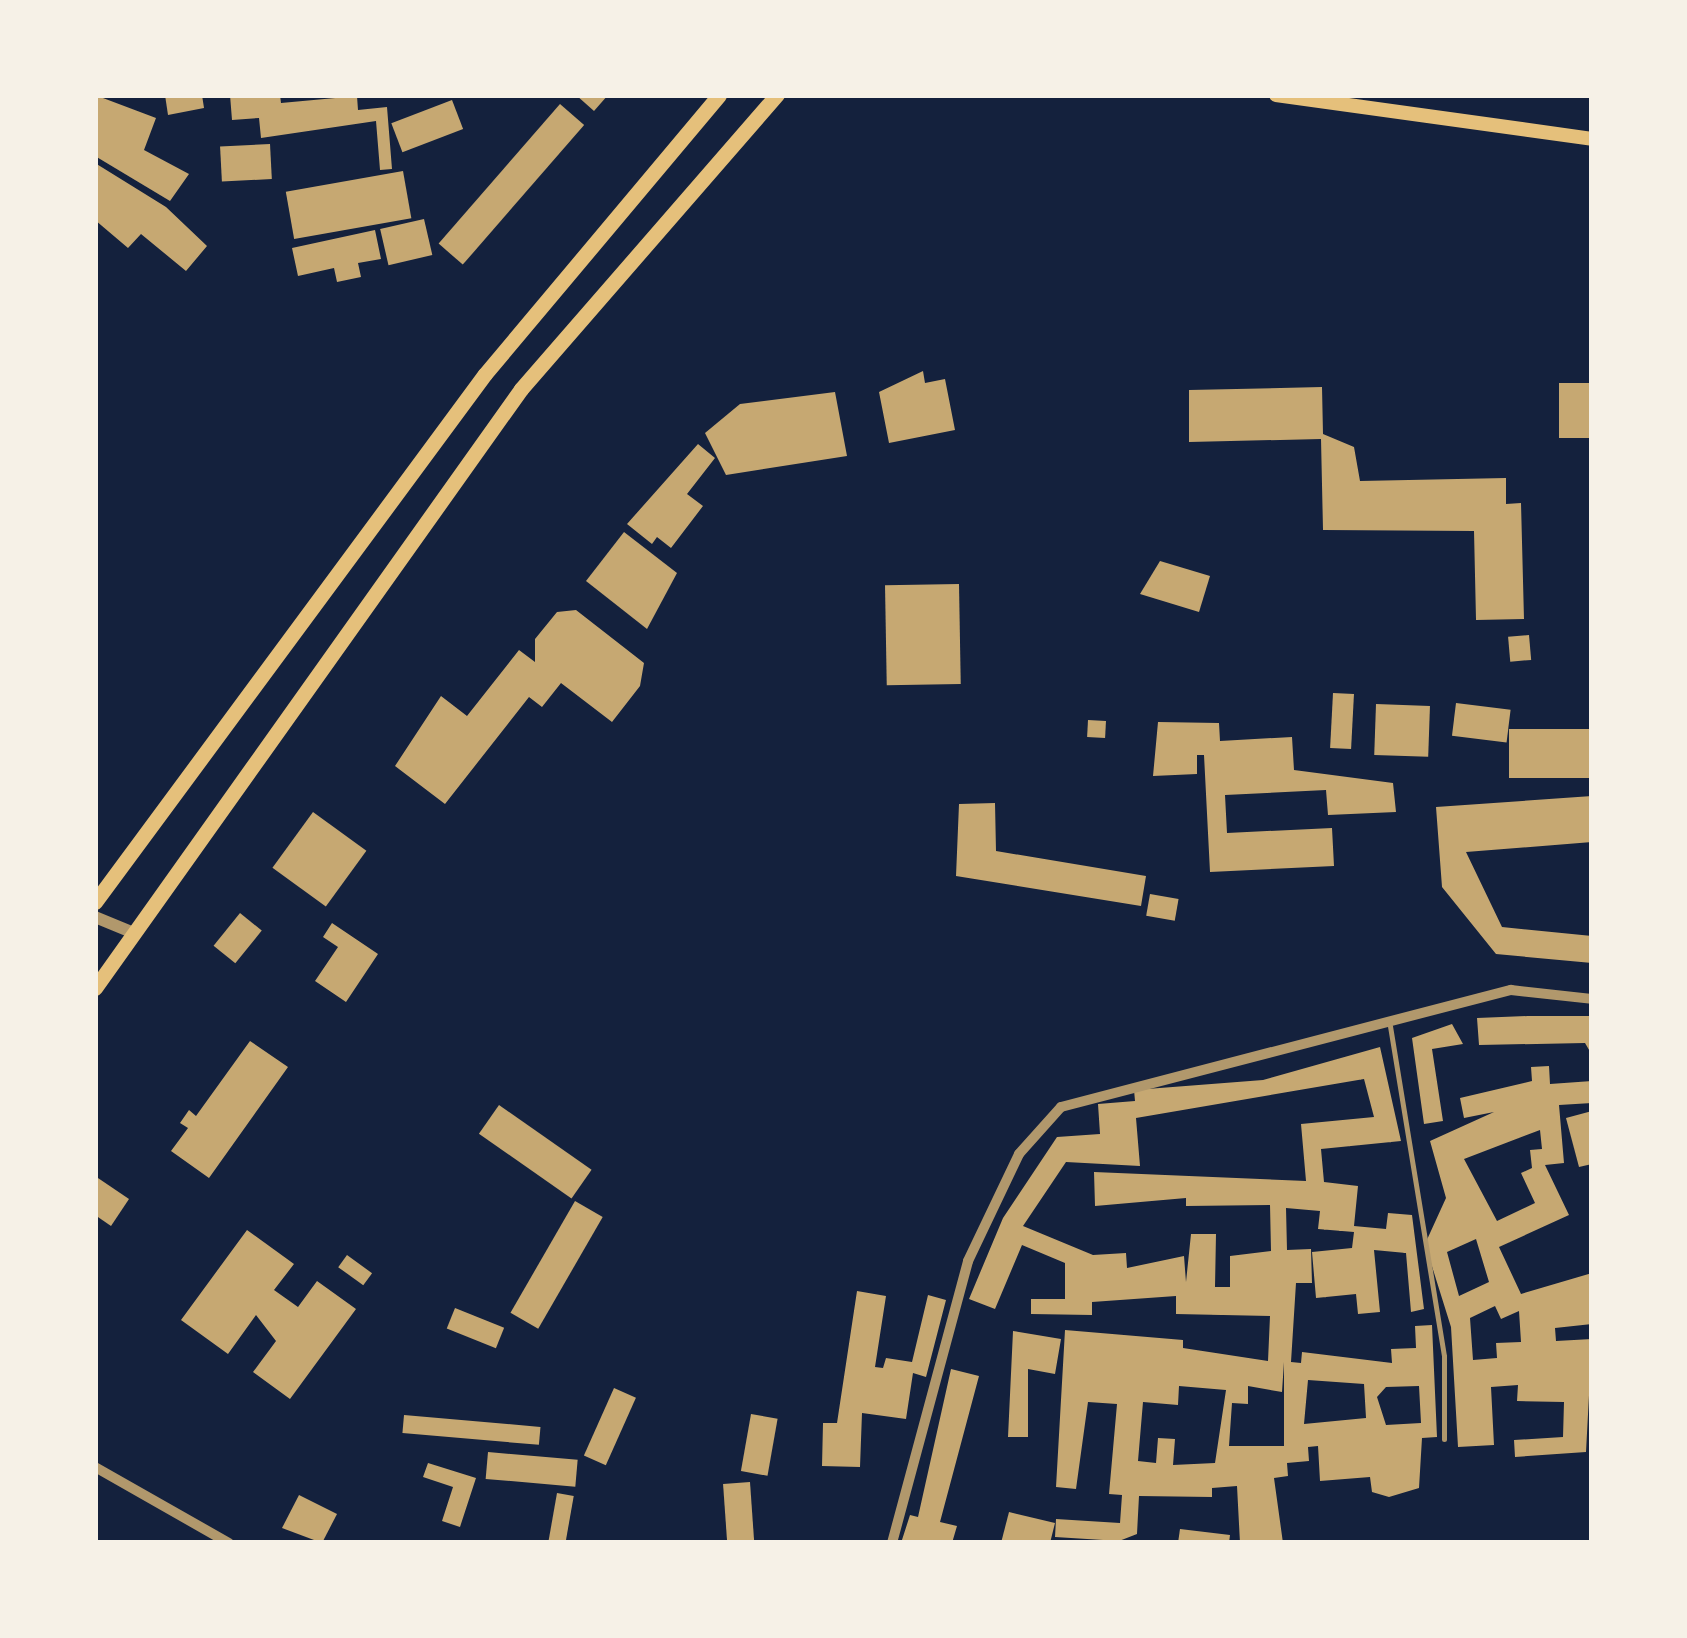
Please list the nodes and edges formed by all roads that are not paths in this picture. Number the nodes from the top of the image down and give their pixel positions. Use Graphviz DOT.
graph roads {
  1 [pos="719,95"];
  2 [pos="777,95"];
  3 [pos="1276,95"];
  4 [pos="1592,139"];
  5 [pos="95,902"];
  6 [pos="95,917"];
  7 [pos="134,933"];
  8 [pos="95,988"];
  9 [pos="1592,999"];
  10 [pos="1390,1026"];
  11 [pos="1444,1439"];
  12 [pos="95,1467"];
  13 [pos="229,1543"];
  14 [pos="892,1543"];
  1 -- 5 [label="main road"];
  2 -- 7 [label="main road"];
  3 -- 4 [label="main road"];
  6 -- 7 [label="street"];
  7 -- 8 [label="main road"];
  9 -- 10 [label="street"];
  10 -- 11 [label="lane"];
  10 -- 14 [label="street"];
  12 -- 13 [label="street"];
}
